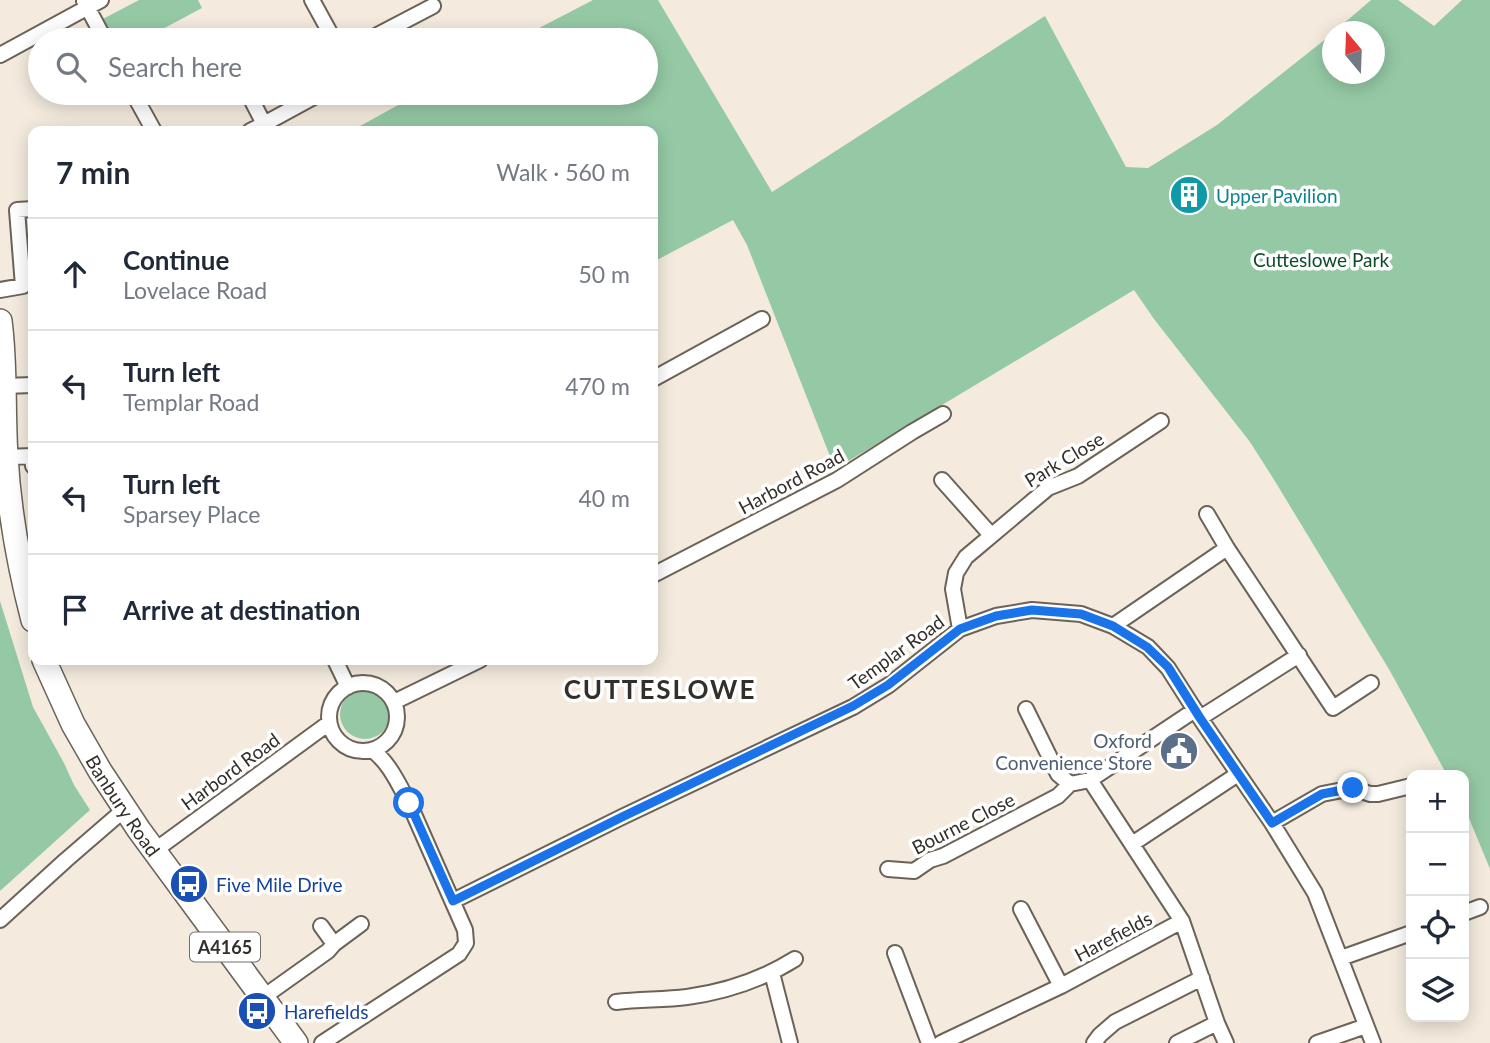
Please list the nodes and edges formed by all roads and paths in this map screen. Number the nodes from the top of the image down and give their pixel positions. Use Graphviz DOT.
graph roads {
  1 [pos="101,0"];
  2 [pos="312,0"];
  3 [pos="85,4"];
  4 [pos="433,6"];
  5 [pos="45,28"];
  6 [pos="98,28"];
  7 [pos="327,28"];
  8 [pos="391,28"];
  9 [pos="28,38"];
  10 [pos="0,55"];
  11 [pos="140,105"];
  12 [pos="254,105"];
  13 [pos="299,105"];
  14 [pos="264,124"];
  15 [pos="151,126"];
  16 [pos="260,126"];
  17 [pos="28,209"];
  18 [pos="0,290"];
  19 [pos="762,319"];
  20 [pos="0,321"];
  21 [pos="0,328"];
  22 [pos="658,376"];
  23 [pos="28,385"];
  24 [pos="4,386"];
  25 [pos="943,414"];
  26 [pos="1161,421"];
  27 [pos="28,456"];
  28 [pos="6,457"];
  29 [pos="942,480"];
  30 [pos="1207,514"];
  31 [pos="991,535"];
  32 [pos="1227,548"];
  33 [pos="26,565"];
  34 [pos="658,572"];
  35 [pos="1113,626"];
  36 [pos="960,629"];
  37 [pos="1299,655"];
  38 [pos="46,665"];
  39 [pos="337,665"];
  40 [pos="470,665"];
  41 [pos="1371,683"];
  42 [pos="348,687"];
  43 [pos="394,702"];
  44 [pos="1026,709"];
  45 [pos="1197,714"];
  46 [pos="330,723"];
  47 [pos="372,750"];
  48 [pos="1238,774"];
  49 [pos="1090,780"];
  50 [pos="1070,784"];
  51 [pos="1406,787"];
  52 [pos="125,809"];
  53 [pos="1272,823"];
  54 [pos="1132,844"];
  55 [pos="154,850"];
  56 [pos="888,869"];
  57 [pos="453,901"];
  58 [pos="1480,907"];
  59 [pos="1021,909"];
  60 [pos="1469,911"];
  61 [pos="0,920"];
  62 [pos="1182,921"];
  63 [pos="361,924"];
  64 [pos="321,926"];
  65 [pos="1406,935"];
  66 [pos="334,944"];
  67 [pos="895,953"];
  68 [pos="1341,958"];
  69 [pos="794,959"];
  70 [pos="772,973"];
  71 [pos="1202,978"];
  72 [pos="1062,986"];
  73 [pos="262,998"];
  74 [pos="616,1002"];
  75 [pos="1217,1023"];
  76 [pos="1366,1026"];
  77 [pos="296,1043"];
  78 [pos="322,1043"];
  79 [pos="790,1043"];
  80 [pos="929,1043"];
  81 [pos="941,1043"];
  82 [pos="1094,1043"];
  83 [pos="1177,1043"];
  84 [pos="1226,1043"];
  85 [pos="1317,1043"];
  86 [pos="1373,1043"];
  1 -- 3 [label="street"];
  2 -- 7 [label="street"];
  3 -- 5 [label="street"];
  3 -- 6 [label="street"];
  4 -- 8 [label="street"];
  9 -- 10 [label="street"];
  11 -- 15 [label="street"];
  12 -- 14 [label="street"];
  13 -- 14 [label="street"];
  14 -- 16 [label="street"];
  17 -- 18 [label="street"];
  19 -- 22 [label="street"];
  20 -- 21 [label="main road"];
  21 -- 24 [label="main road"];
  23 -- 24 [label="street"];
  24 -- 28 [label="main road"];
  25 -- 34 [label="street, Harbord Road"];
  26 -- 31 [label="street, Park Close"];
  27 -- 28 [label="street"];
  28 -- 33 [label="main road"];
  29 -- 31 [label="street"];
  30 -- 32 [label="street"];
  31 -- 36 [label="street, Park Close"];
  32 -- 35 [label="street"];
  32 -- 37 [label="street"];
  35 -- 36 [label="street, Templar Road"];
  35 -- 45 [label="street, Templar Road"];
  36 -- 57 [label="street, Templar Road"];
  37 -- 41 [label="street"];
  37 -- 45 [label="street"];
  38 -- 52 [label="main road, Banbury Road / A4165"];
  39 -- 42 [label="street"];
  40 -- 43 [label="street"];
  42 -- 43 [label="street"];
  42 -- 46 [label="street"];
  43 -- 47 [label="street"];
  44 -- 50 [label="street"];
  45 -- 48 [label="street, Templar Road"];
  45 -- 49 [label="street"];
  46 -- 47 [label="street"];
  46 -- 55 [label="street, Harbord Road"];
  47 -- 57 [label="street"];
  48 -- 53 [label="street, Templar Road"];
  48 -- 54 [label="street"];
  49 -- 50 [label="street, Bourne Close"];
  49 -- 54 [label="street"];
  50 -- 56 [label="street, Bourne Close"];
  51 -- 53 [label="street"];
  52 -- 55 [label="main road, Banbury Road / A4165"];
  52 -- 61 [label="street"];
  53 -- 68 [label="street, Templar Road"];
  54 -- 62 [label="street"];
  55 -- 73 [label="main road, Banbury Road / A4165"];
  57 -- 78 [label="street"];
  58 -- 60 [label="street"];
  59 -- 72 [label="street, Harefields"];
  62 -- 71 [label="street"];
  62 -- 72 [label="street, Harefields"];
  63 -- 66 [label="street"];
  64 -- 66 [label="street"];
  65 -- 68 [label="street"];
  66 -- 73 [label="street"];
  67 -- 80 [label="street"];
  68 -- 76 [label="street, Templar Road"];
  69 -- 70 [label="street"];
  70 -- 74 [label="street"];
  70 -- 79 [label="street"];
  71 -- 75 [label="street"];
  71 -- 82 [label="street"];
  72 -- 81 [label="street, Harefields"];
  73 -- 77 [label="main road, Banbury Road / A4165"];
  75 -- 83 [label="street"];
  75 -- 84 [label="street"];
  76 -- 85 [label="street"];
  76 -- 86 [label="street, Templar Road"];
}
